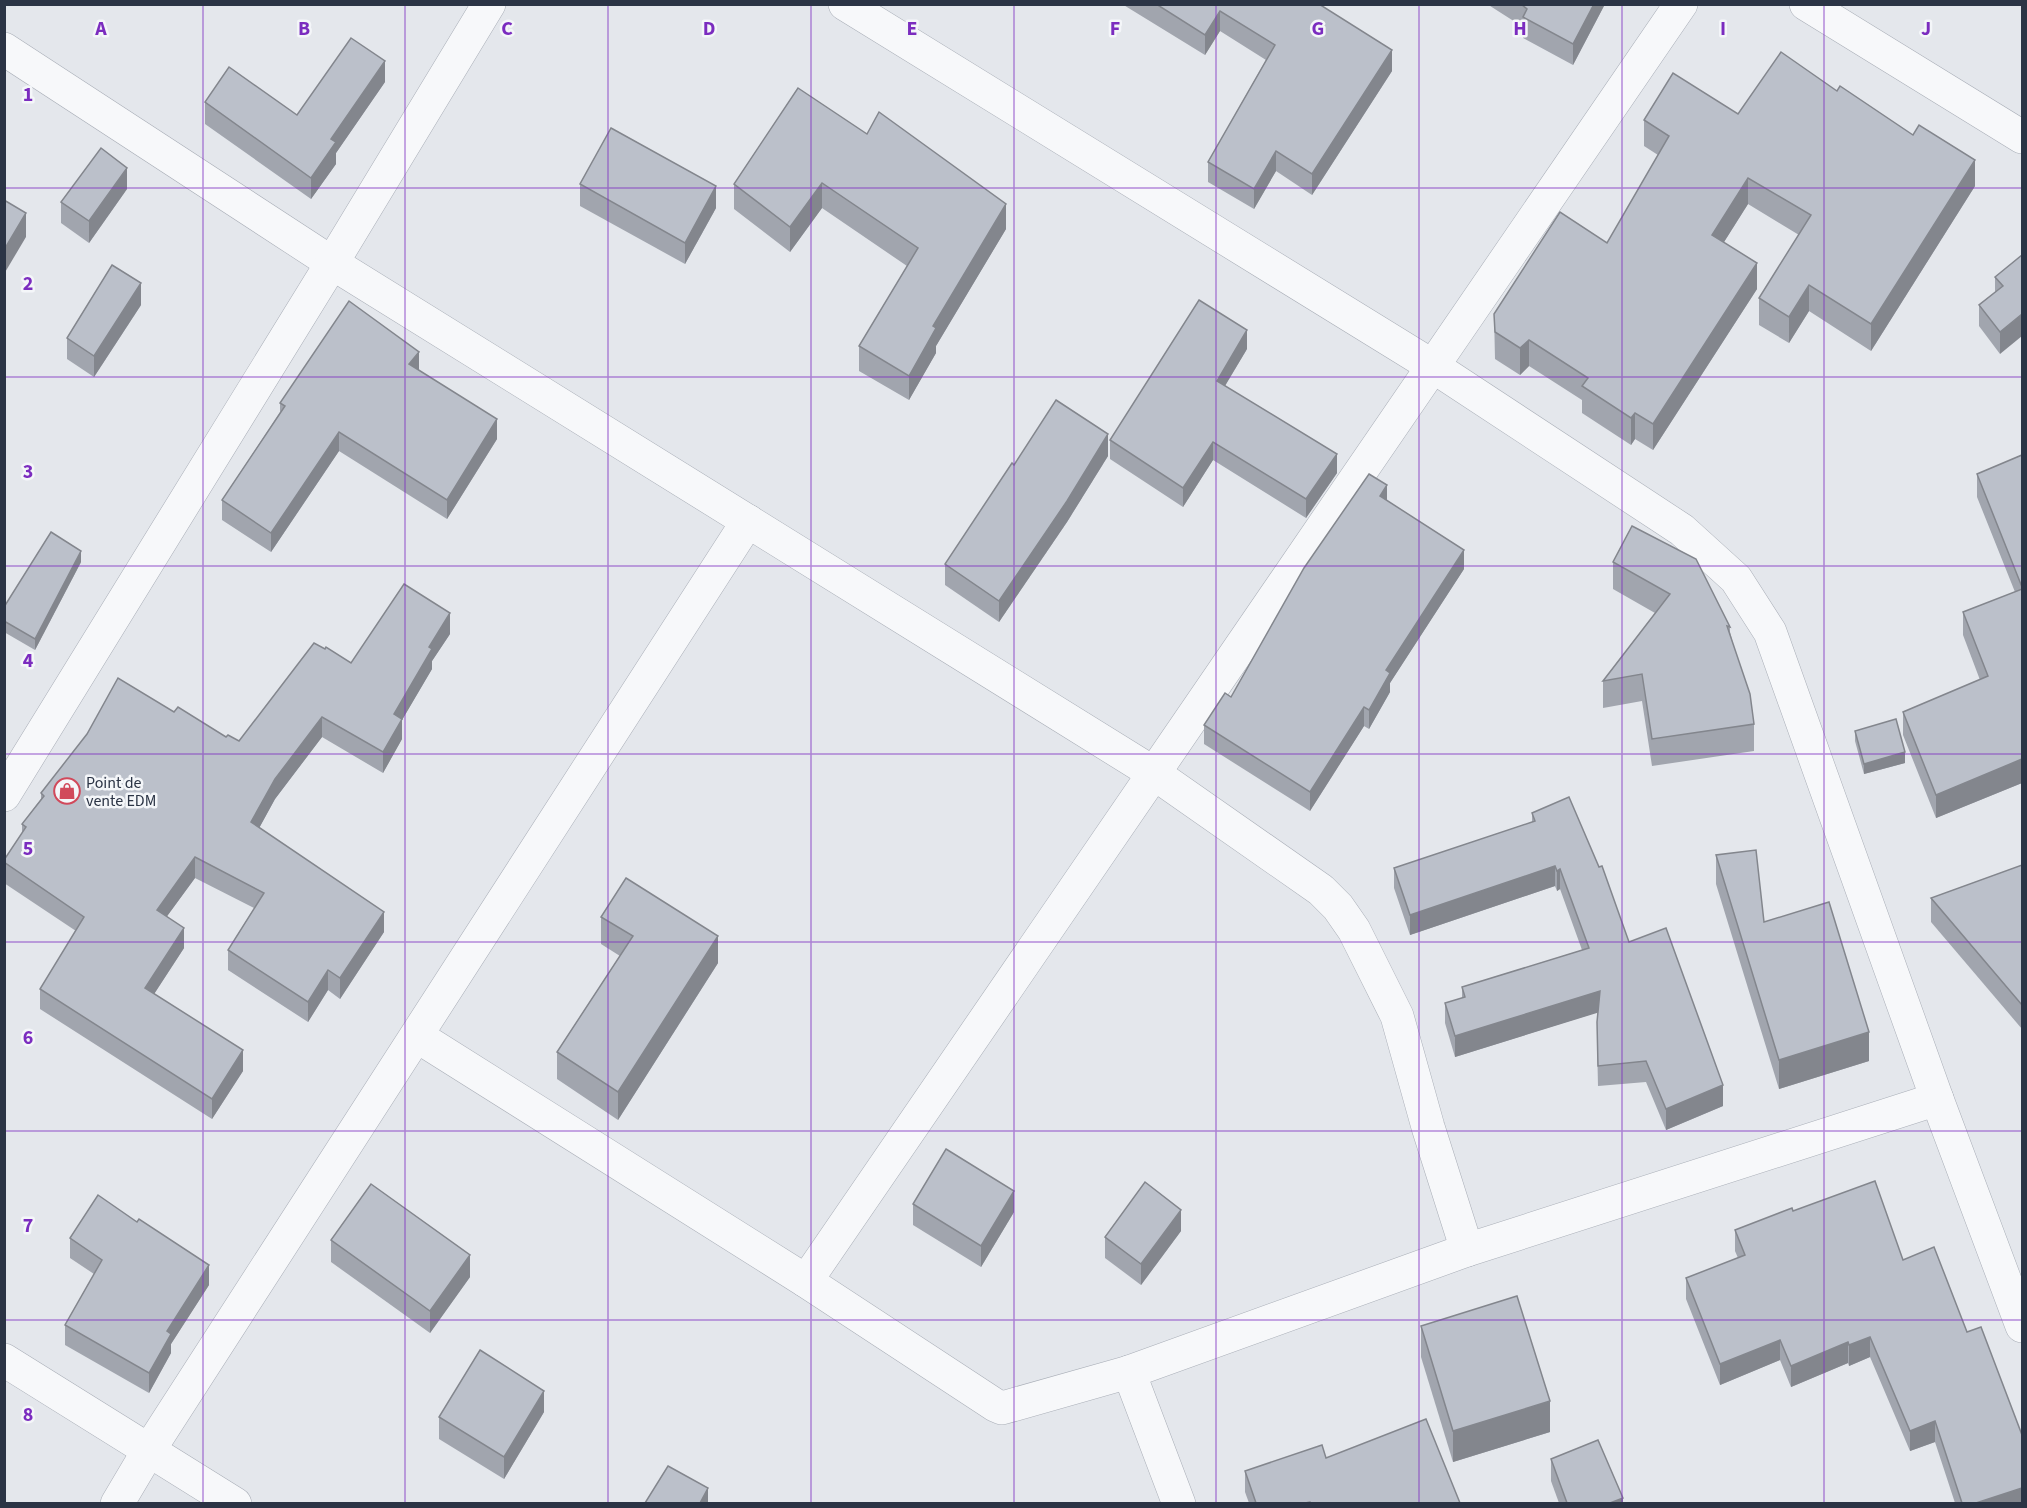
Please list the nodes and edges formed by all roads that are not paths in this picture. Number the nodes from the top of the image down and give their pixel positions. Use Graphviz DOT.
graph roads {
  1 [pos="489,4"];
  2 [pos="845,4"];
  3 [pos="1681,4"];
  4 [pos="1806,4"];
  5 [pos="4,49"];
  6 [pos="2022,137"];
  7 [pos="332,263"];
  8 [pos="1434,367"];
  9 [pos="748,521"];
  10 [pos="1155,774"];
  11 [pos="4,795"];
  12 [pos="417,1036"];
  13 [pos="1937,1099"];
  14 [pos="1467,1250"];
  15 [pos="806,1281"];
  16 [pos="2022,1326"];
  17 [pos="4,1360"];
  18 [pos="1129,1372"];
  19 [pos="149,1450"];
  20 [pos="117,1503"];
  21 [pos="235,1503"];
  22 [pos="1179,1503"];
  1 -- 7 [label="street"];
  2 -- 8 [label="street"];
  3 -- 8 [label="street"];
  4 -- 6 [label="street"];
  5 -- 7 [label="street"];
  7 -- 9 [label="street"];
  7 -- 11 [label="street"];
  8 -- 10 [label="street"];
  8 -- 13 [label="street"];
  9 -- 10 [label="street"];
  9 -- 12 [label="street"];
  10 -- 14 [label="street"];
  10 -- 15 [label="street"];
  12 -- 15 [label="street"];
  12 -- 19 [label="street"];
  13 -- 14 [label="street"];
  13 -- 16 [label="street"];
  14 -- 18 [label="street"];
  15 -- 18 [label="street"];
  17 -- 19 [label="street"];
  18 -- 22 [label="street"];
  19 -- 20 [label="street"];
  19 -- 21 [label="street"];
}
